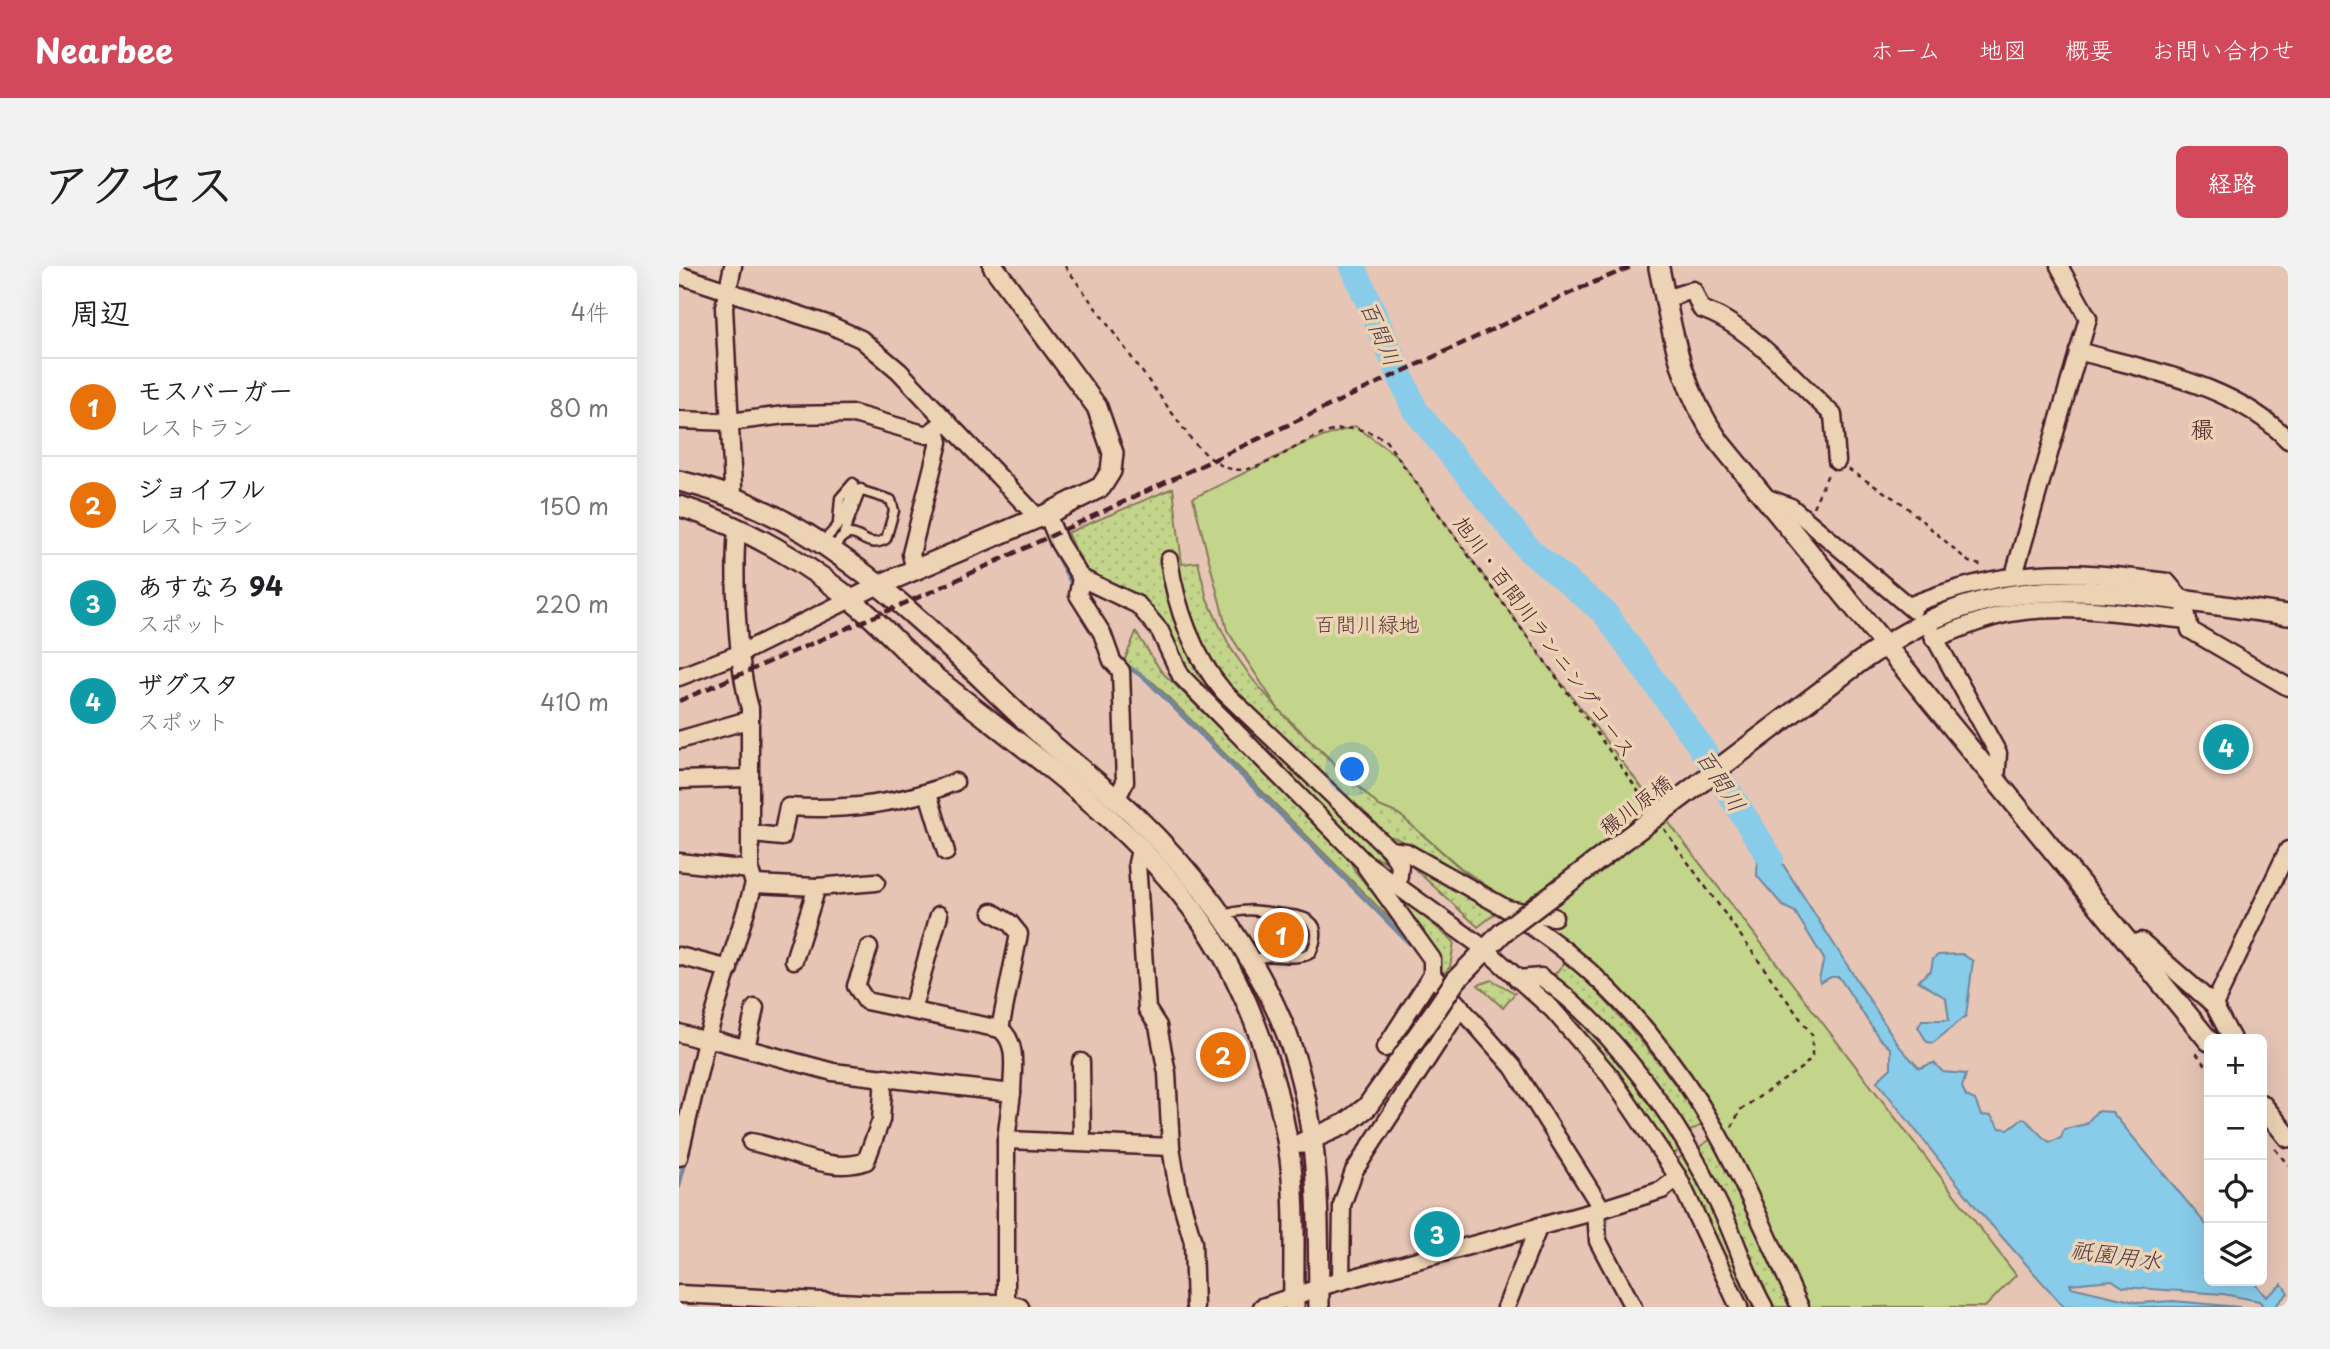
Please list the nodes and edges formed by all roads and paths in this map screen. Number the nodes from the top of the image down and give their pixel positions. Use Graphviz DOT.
graph roads {
  1 [pos="733,266"];
  2 [pos="993,266"];
  3 [pos="1065,266"];
  4 [pos="2059,266"];
  5 [pos="1659,268"];
  6 [pos="679,275"];
  7 [pos="727,298"];
  8 [pos="1665,299"];
  9 [pos="2078,351"];
  10 [pos="679,420"];
  11 [pos="730,422"];
  12 [pos="941,425"];
  13 [pos="2288,440"];
  14 [pos="1836,461"];
  15 [pos="679,481"];
  16 [pos="853,483"];
  17 [pos="861,489"];
  18 [pos="1761,496"];
  19 [pos="730,498"];
  20 [pos="679,506"];
  21 [pos="1042,516"];
  22 [pos="1805,519"];
  23 [pos="838,525"];
  24 [pos="737,530"];
  25 [pos="844,533"];
  26 [pos="826,547"];
  27 [pos="1169,560"];
  28 [pos="915,570"];
  29 [pos="2008,575"];
  30 [pos="879,585"];
  31 [pos="1079,587"];
  32 [pos="851,600"];
  33 [pos="2185,611"];
  34 [pos="2288,615"];
  35 [pos="1885,645"];
  36 [pos="741,653"];
  37 [pos="679,677"];
  38 [pos="2288,687"];
  39 [pos="748,720"];
  40 [pos="679,740"];
  41 [pos="749,778"];
  42 [pos="679,780"];
  43 [pos="955,782"];
  44 [pos="1996,782"];
  45 [pos="928,793"];
  46 [pos="1116,800"];
  47 [pos="1651,809"];
  48 [pos="1661,825"];
  49 [pos="753,834"];
  50 [pos="1140,849"];
  51 [pos="1390,849"];
  52 [pos="2288,850"];
  53 [pos="946,852"];
  54 [pos="679,862"];
  55 [pos="1364,862"];
  56 [pos="752,877"];
  57 [pos="876,882"];
  58 [pos="1398,884"];
  59 [pos="817,887"];
  60 [pos="1507,909"];
  61 [pos="992,912"];
  62 [pos="939,915"];
  63 [pos="1222,916"];
  64 [pos="1554,917"];
  65 [pos="2129,945"];
  66 [pos="869,948"];
  67 [pos="1485,949"];
  68 [pos="679,956"];
  69 [pos="793,960"];
  70 [pos="1250,962"];
  71 [pos="729,969"];
  72 [pos="1432,975"];
  73 [pos="1517,979"];
  74 [pos="2214,1005"];
  75 [pos="1461,1007"];
  76 [pos="755,1008"];
  77 [pos="912,1010"];
  78 [pos="1000,1029"];
  79 [pos="679,1033"];
  80 [pos="2229,1034"];
  81 [pos="2204,1035"];
  82 [pos="706,1039"];
  83 [pos="746,1048"];
  84 [pos="1385,1048"];
  85 [pos="1080,1062"];
  86 [pos="884,1077"];
  87 [pos="1012,1093"];
  88 [pos="2267,1111"];
  89 [pos="1731,1137"];
  90 [pos="2288,1137"];
  91 [pos="1315,1138"];
  92 [pos="1006,1140"];
  93 [pos="1083,1140"];
  94 [pos="751,1142"];
  95 [pos="1171,1147"];
  96 [pos="1289,1147"];
  97 [pos="680,1148"];
  98 [pos="1678,1177"];
  99 [pos="1602,1209"];
  100 [pos="1539,1226"];
  101 [pos="1341,1281"];
  102 [pos="1319,1287"];
  103 [pos="679,1294"];
  104 [pos="765,1302"];
  105 [pos="1294,1302"];
  106 [pos="1013,1305"];
  107 [pos="880,1306"];
  108 [pos="1195,1307"];
  109 [pos="1262,1307"];
  110 [pos="1319,1307"];
  111 [pos="1506,1307"];
  112 [pos="1633,1307"];
  113 [pos="1739,1307"];
  114 [pos="1764,1307"];
  115 [pos="1800,1307"];
  1 -- 7 [label="street"];
  2 -- 21 [label="street"];
  3 -- 47 [label="path, 旭川・百間川ランニングコース"];
  4 -- 9 [label="street"];
  5 -- 8 [label="street"];
  6 -- 7 [label="street"];
  7 -- 11 [label="street"];
  7 -- 12 [label="street"];
  8 -- 14 [label="street"];
  8 -- 18 [label="street"];
  9 -- 13 [label="street"];
  9 -- 29 [label="street"];
  10 -- 11 [label="street"];
  11 -- 12 [label="street"];
  11 -- 19 [label="street"];
  12 -- 21 [label="street"];
  12 -- 28 [label="street"];
  14 -- 22 [label="path"];
  14 -- 29 [label="path"];
  15 -- 19 [label="street"];
  16 -- 23 [label="lane"];
  17 -- 23 [label="lane"];
  17 -- 25 [label="lane"];
  17 -- 25 [label="lane"];
  18 -- 22 [label="street"];
  18 -- 35 [label="street"];
  19 -- 26 [label="street"];
  20 -- 24 [label="street"];
  21 -- 28 [label="street"];
  21 -- 31 [label="street"];
  22 -- 29 [label="street"];
  23 -- 26 [label="lane"];
  24 -- 32 [label="street"];
  24 -- 36 [label="street"];
  25 -- 26 [label="lane"];
  26 -- 30 [label="street"];
  27 -- 51 [label="street"];
  28 -- 30 [label="street"];
  29 -- 33 [label="street"];
  30 -- 32 [label="street"];
  30 -- 46 [label="street"];
  31 -- 46 [label="street"];
  31 -- 55 [label="street"];
  32 -- 36 [label="street"];
  32 -- 50 [label="street"];
  33 -- 34 [label="street, 穝川原橋"];
  33 -- 35 [label="street, 穝川原橋"];
  33 -- 38 [label="street"];
  33 -- 44 [label="street"];
  35 -- 44 [label="street"];
  35 -- 67 [label="street, 穝川原橋, bridge"];
  36 -- 37 [label="street"];
  36 -- 39 [label="street"];
  39 -- 40 [label="street"];
  39 -- 41 [label="street"];
  41 -- 42 [label="street"];
  41 -- 49 [label="street"];
  43 -- 45 [label="street"];
  44 -- 65 [label="street"];
  45 -- 49 [label="street"];
  45 -- 53 [label="street"];
  46 -- 63 [label="street"];
  48 -- 89 [label="path"];
  49 -- 56 [label="street"];
  50 -- 95 [label="street"];
  50 -- 96 [label="street"];
  51 -- 58 [label="street"];
  51 -- 60 [label="street"];
  52 -- 74 [label="street"];
  54 -- 56 [label="street"];
  55 -- 58 [label="street"];
  55 -- 72 [label="street"];
  56 -- 59 [label="street"];
  56 -- 71 [label="street"];
  57 -- 59 [label="street"];
  58 -- 67 [label="street"];
  59 -- 69 [label="street"];
  60 -- 64 [label="street"];
  60 -- 115 [label="street"];
  61 -- 78 [label="street"];
  62 -- 77 [label="street"];
  63 -- 70 [label="street"];
  63 -- 70 [label="lane"];
  65 -- 74 [label="street"];
  65 -- 81 [label="street"];
  66 -- 77 [label="street"];
  67 -- 73 [label="street"];
  67 -- 91 [label="street, 穝川原橋, bridge"];
  68 -- 71 [label="street"];
  70 -- 91 [label="street"];
  71 -- 82 [label="street"];
  72 -- 75 [label="street"];
  72 -- 84 [label="street"];
  73 -- 98 [label="street"];
  73 -- 114 [label="street"];
  74 -- 80 [label="street"];
  75 -- 99 [label="street"];
  75 -- 101 [label="street"];
  76 -- 83 [label="street"];
  77 -- 78 [label="street"];
  78 -- 87 [label="street"];
  79 -- 82 [label="street"];
  82 -- 83 [label="street"];
  82 -- 97 [label="street"];
  83 -- 86 [label="street"];
  85 -- 93 [label="street"];
  86 -- 87 [label="street"];
  86 -- 94 [label="street"];
  87 -- 92 [label="street"];
  88 -- 90 [label="street"];
  91 -- 96 [label="street, 穝川原橋"];
  91 -- 102 [label="street"];
  92 -- 93 [label="street"];
  92 -- 106 [label="street"];
  93 -- 95 [label="street"];
  95 -- 108 [label="street"];
  96 -- 105 [label="street"];
  98 -- 99 [label="street"];
  98 -- 113 [label="street"];
  99 -- 100 [label="street"];
  99 -- 112 [label="street"];
  100 -- 101 [label="street"];
  100 -- 111 [label="street"];
  101 -- 102 [label="street"];
  102 -- 105 [label="street"];
  102 -- 110 [label="street"];
  103 -- 104 [label="street"];
  104 -- 107 [label="street"];
  105 -- 109 [label="street"];
  106 -- 107 [label="street"];
}
